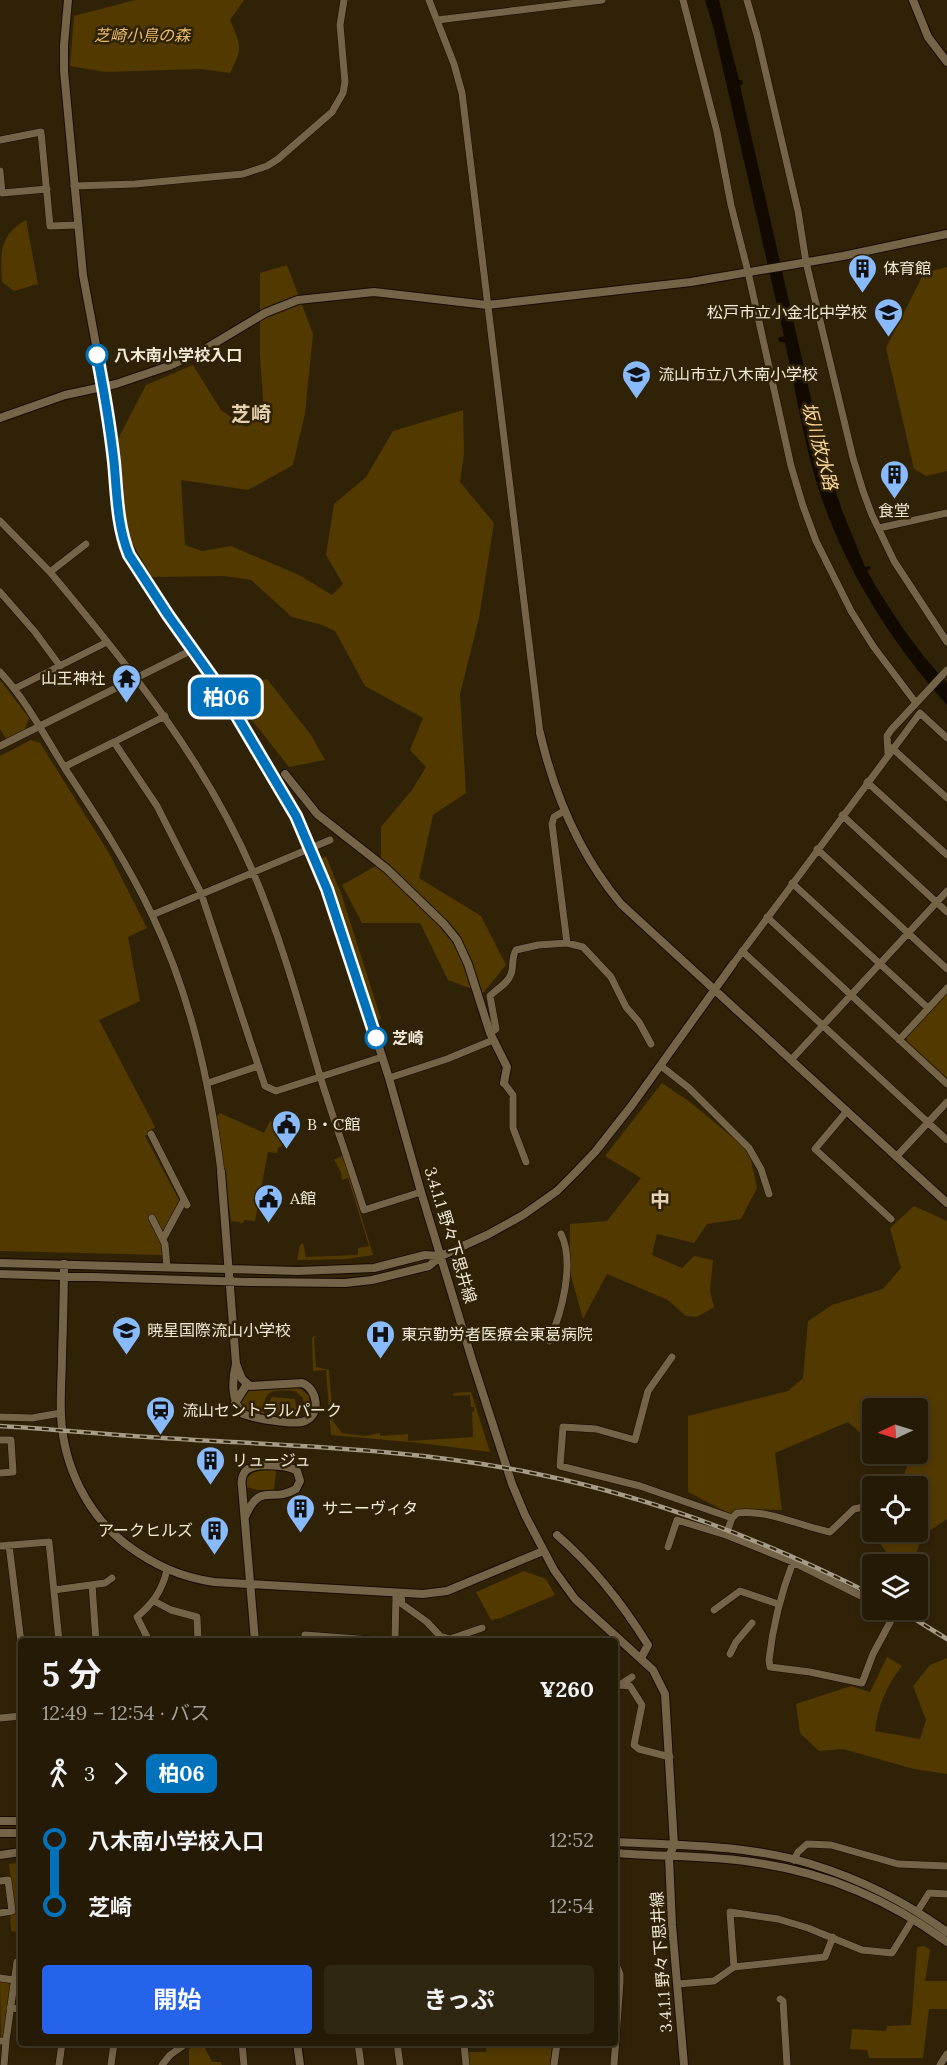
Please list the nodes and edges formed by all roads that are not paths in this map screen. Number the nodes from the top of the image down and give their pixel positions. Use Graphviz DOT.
graph roads {
  1 [pos="68,0"];
  2 [pos="344,0"];
  3 [pos="429,0"];
  4 [pos="602,0"];
  5 [pos="683,0"];
  6 [pos="747,0"];
  7 [pos="913,0"];
  8 [pos="437,20"];
  9 [pos="947,62"];
  10 [pos="0,140"];
  11 [pos="0,171"];
  12 [pos="74,186"];
  13 [pos="47,189"];
  14 [pos="78,225"];
  15 [pos="947,234"];
  16 [pos="804,262"];
  17 [pos="751,271"];
  18 [pos="487,305"];
  19 [pos="103,387"];
  20 [pos="0,418"];
  21 [pos="947,513"];
  22 [pos="0,521"];
  23 [pos="879,528"];
  24 [pos="86,544"];
  25 [pos="50,572"];
  26 [pos="0,592"];
  27 [pos="107,642"];
  28 [pos="947,642"];
  29 [pos="192,650"];
  30 [pos="60,666"];
  31 [pos="947,670"];
  32 [pos="0,672"];
  33 [pos="136,678"];
  34 [pos="14,689"];
  35 [pos="919,700"];
  36 [pos="165,716"];
  37 [pos="39,726"];
  38 [pos="540,733"];
  39 [pos="947,738"];
  40 [pos="114,742"];
  41 [pos="0,746"];
  42 [pos="890,751"];
  43 [pos="64,767"];
  44 [pos="285,774"];
  45 [pos="867,782"];
  46 [pos="947,798"];
  47 [pos="564,811"];
  48 [pos="842,815"];
  49 [pos="330,840"];
  50 [pos="311,849"];
  51 [pos="817,849"];
  52 [pos="947,855"];
  53 [pos="253,872"];
  54 [pos="792,883"];
  55 [pos="947,891"];
  56 [pos="201,893"];
  57 [pos="936,902"];
  58 [pos="947,912"];
  59 [pos="152,915"];
  60 [pos="767,917"];
  61 [pos="908,933"];
  62 [pos="567,943"];
  63 [pos="742,951"];
  64 [pos="733,964"];
  65 [pos="879,964"];
  66 [pos="947,969"];
  67 [pos="947,988"];
  68 [pos="713,990"];
  69 [pos="851,994"];
  70 [pos="928,1008"];
  71 [pos="824,1025"];
  72 [pos="492,1036"];
  73 [pos="899,1040"];
  74 [pos="651,1044"];
  75 [pos="382,1057"];
  76 [pos="791,1060"];
  77 [pos="258,1066"];
  78 [pos="661,1066"];
  79 [pos="321,1077"];
  80 [pos="389,1078"];
  81 [pos="208,1083"];
  82 [pos="504,1083"];
  83 [pos="947,1084"];
  84 [pos="947,1102"];
  85 [pos="847,1111"];
  86 [pos="927,1123"];
  87 [pos="152,1134"];
  88 [pos="947,1140"];
  89 [pos="896,1157"];
  90 [pos="526,1162"];
  91 [pos="221,1173"];
  92 [pos="421,1192"];
  93 [pos="769,1194"];
  94 [pos="947,1203"];
  95 [pos="152,1218"];
  96 [pos="891,1219"];
  97 [pos="561,1234"];
  98 [pos="163,1239"];
  99 [pos="441,1256"];
  100 [pos="0,1263"];
  101 [pos="64,1264"];
  102 [pos="167,1267"];
  103 [pos="230,1269"];
  104 [pos="0,1274"];
  105 [pos="64,1277"];
  106 [pos="231,1281"];
  107 [pos="549,1341"];
  108 [pos="672,1357"];
  109 [pos="236,1364"];
  110 [pos="248,1384"];
  111 [pos="235,1403"];
  112 [pos="61,1413"];
  113 [pos="0,1417"];
  114 [pos="0,1440"];
  115 [pos="0,1473"];
  116 [pos="242,1487"];
  117 [pos="261,1495"];
  118 [pos="862,1507"];
  119 [pos="244,1516"];
  120 [pos="732,1518"];
  121 [pos="557,1535"];
  122 [pos="726,1535"];
  123 [pos="9,1545"];
  124 [pos="0,1546"];
  125 [pos="668,1547"];
  126 [pos="543,1551"];
  127 [pos="793,1562"];
  128 [pos="167,1570"];
  129 [pos="112,1578"];
  130 [pos="250,1584"];
  131 [pos="92,1585"];
  132 [pos="54,1590"];
  133 [pos="399,1594"];
  134 [pos="862,1596"];
  135 [pos="154,1601"];
  136 [pos="778,1604"];
  137 [pos="714,1610"];
  138 [pos="891,1620"];
  139 [pos="752,1623"];
  140 [pos="482,1628"];
  141 [pos="21,1638"];
  142 [pos="59,1638"];
  143 [pos="96,1638"];
  144 [pos="148,1638"];
  145 [pos="198,1638"];
  146 [pos="255,1638"];
  147 [pos="306,1638"];
  148 [pos="332,1638"];
  149 [pos="395,1638"];
  150 [pos="447,1638"];
  151 [pos="453,1638"];
  152 [pos="730,1654"];
  153 [pos="641,1658"];
  154 [pos="632,1677"];
  155 [pos="618,1685"];
  156 [pos="618,1686"];
  157 [pos="18,1716"];
  158 [pos="0,1718"];
  159 [pos="670,1757"];
  160 [pos="0,1821"];
  161 [pos="18,1821"];
  162 [pos="0,1833"];
  163 [pos="18,1833"];
  164 [pos="618,1842"];
  165 [pos="674,1845"];
  166 [pos="18,1852"];
  167 [pos="618,1853"];
  168 [pos="0,1855"];
  169 [pos="669,1857"];
  170 [pos="794,1860"];
  171 [pos="947,1866"];
  172 [pos="0,1881"];
  173 [pos="947,1894"];
  174 [pos="0,1913"];
  175 [pos="915,1916"];
  176 [pos="947,1932"];
  177 [pos="833,1937"];
  178 [pos="947,1942"];
  179 [pos="18,1962"];
  180 [pos="734,1968"];
  181 [pos="618,1969"];
  182 [pos="0,1978"];
  183 [pos="14,1980"];
  184 [pos="678,1984"];
  185 [pos="780,1999"];
  186 [pos="10,2008"];
  187 [pos="18,2009"];
  188 [pos="618,2010"];
  189 [pos="3,2041"];
  190 [pos="62,2046"];
  191 [pos="114,2046"];
  192 [pos="183,2046"];
  193 [pos="242,2046"];
  194 [pos="297,2046"];
  195 [pos="358,2046"];
  196 [pos="397,2046"];
  197 [pos="464,2046"];
  198 [pos="557,2046"];
  199 [pos="615,2046"];
  200 [pos="947,2054"];
  201 [pos="4,2065"];
  202 [pos="59,2065"];
  203 [pos="111,2065"];
  204 [pos="162,2065"];
  205 [pos="244,2065"];
  206 [pos="300,2065"];
  207 [pos="361,2065"];
  208 [pos="400,2065"];
  209 [pos="466,2065"];
  210 [pos="554,2065"];
  211 [pos="614,2065"];
  212 [pos="684,2065"];
  213 [pos="787,2065"];
  214 [pos="940,2065"];
  1 -- 12 [label="street, 3.4.1.1 野々下思井線"];
  2 -- 12 [label="street"];
  3 -- 8 [label="street"];
  4 -- 8 [label="street"];
  5 -- 17 [label="street"];
  6 -- 16 [label="street"];
  7 -- 9 [label="street"];
  8 -- 18 [label="street"];
  10 -- 13 [label="street"];
  11 -- 13 [label="street"];
  12 -- 14 [label="street, 3.4.1.1 野々下思井線"];
  13 -- 14 [label="street"];
  14 -- 19 [label="street, 3.4.1.1 野々下思井線"];
  15 -- 16 [label="street"];
  16 -- 17 [label="street"];
  16 -- 23 [label="street"];
  17 -- 18 [label="street"];
  17 -- 35 [label="street"];
  18 -- 19 [label="street"];
  18 -- 38 [label="street"];
  19 -- 20 [label="street"];
  19 -- 29 [label="street, 3.4.1.1 野々下思井線"];
  21 -- 23 [label="street"];
  22 -- 25 [label="street"];
  23 -- 28 [label="street"];
  24 -- 25 [label="street"];
  25 -- 27 [label="street"];
  26 -- 30 [label="street"];
  27 -- 30 [label="street"];
  27 -- 33 [label="street"];
  29 -- 33 [label="street"];
  29 -- 50 [label="street, 3.4.1.1 野々下思井線"];
  30 -- 34 [label="street"];
  31 -- 35 [label="street"];
  32 -- 34 [label="street"];
  33 -- 36 [label="street"];
  33 -- 37 [label="street"];
  34 -- 37 [label="street"];
  35 -- 42 [label="street"];
  36 -- 40 [label="street"];
  36 -- 53 [label="street"];
  37 -- 41 [label="street"];
  37 -- 43 [label="street"];
  38 -- 47 [label="street"];
  39 -- 42 [label="street"];
  40 -- 43 [label="street"];
  40 -- 56 [label="street"];
  42 -- 45 [label="street"];
  42 -- 46 [label="street"];
  43 -- 59 [label="street"];
  44 -- 72 [label="street"];
  45 -- 48 [label="street"];
  45 -- 52 [label="street"];
  47 -- 62 [label="street"];
  47 -- 68 [label="street"];
  48 -- 51 [label="street"];
  48 -- 57 [label="street"];
  49 -- 50 [label="street"];
  50 -- 53 [label="street"];
  50 -- 75 [label="street, 3.4.1.1 野々下思井線"];
  51 -- 54 [label="street"];
  51 -- 61 [label="street"];
  53 -- 56 [label="street"];
  53 -- 79 [label="street"];
  54 -- 60 [label="street"];
  54 -- 65 [label="street"];
  55 -- 57 [label="street"];
  56 -- 59 [label="street"];
  56 -- 77 [label="street"];
  57 -- 58 [label="street"];
  57 -- 61 [label="street"];
  59 -- 81 [label="street"];
  60 -- 63 [label="street"];
  60 -- 69 [label="street"];
  61 -- 65 [label="street"];
  61 -- 66 [label="street"];
  62 -- 72 [label="street"];
  62 -- 74 [label="street"];
  63 -- 64 [label="street"];
  63 -- 71 [label="street"];
  64 -- 68 [label="street"];
  65 -- 69 [label="street"];
  65 -- 70 [label="street"];
  67 -- 70 [label="street"];
  68 -- 76 [label="street"];
  68 -- 78 [label="street"];
  69 -- 71 [label="street"];
  69 -- 73 [label="street"];
  70 -- 73 [label="street"];
  71 -- 76 [label="street"];
  71 -- 86 [label="street"];
  72 -- 80 [label="street"];
  72 -- 82 [label="street"];
  73 -- 83 [label="street"];
  75 -- 79 [label="street"];
  75 -- 80 [label="street, 3.4.1.1 野々下思井線"];
  76 -- 85 [label="street"];
  77 -- 79 [label="street"];
  77 -- 81 [label="street"];
  78 -- 93 [label="street"];
  78 -- 99 [label="street"];
  79 -- 92 [label="street"];
  80 -- 92 [label="street, 3.4.1.1 野々下思井線"];
  81 -- 91 [label="street"];
  82 -- 90 [label="street"];
  84 -- 86 [label="street"];
  85 -- 89 [label="street"];
  85 -- 96 [label="street"];
  86 -- 88 [label="street"];
  86 -- 89 [label="street"];
  87 -- 98 [label="street"];
  89 -- 94 [label="street"];
  91 -- 103 [label="street"];
  92 -- 99 [label="street, 3.4.1.1 野々下思井線"];
  95 -- 98 [label="street"];
  97 -- 107 [label="street"];
  98 -- 102 [label="street"];
  99 -- 103 [label="street"];
  99 -- 106 [label="street"];
  99 -- 126 [label="street, 3.4.1.1 野々下思井線"];
  100 -- 101 [label="street"];
  101 -- 102 [label="street"];
  101 -- 105 [label="street"];
  102 -- 103 [label="street"];
  103 -- 106 [label="street"];
  104 -- 105 [label="street"];
  105 -- 106 [label="street"];
  105 -- 112 [label="street"];
  106 -- 109 [label="street"];
  108 -- 120 [label="street"];
  109 -- 110 [label="street"];
  109 -- 111 [label="street"];
  110 -- 111 [label="street"];
  110 -- 111 [label="street"];
  112 -- 113 [label="street"];
  112 -- 128 [label="street"];
  114 -- 115 [label="street"];
  116 -- 117 [label="street"];
  116 -- 117 [label="street"];
  116 -- 119 [label="street"];
  117 -- 119 [label="street"];
  118 -- 120 [label="street"];
  119 -- 130 [label="street"];
  120 -- 122 [label="street"];
  121 -- 153 [label="street"];
  122 -- 125 [label="street"];
  122 -- 127 [label="street"];
  123 -- 124 [label="street"];
  123 -- 132 [label="street"];
  123 -- 141 [label="street"];
  126 -- 133 [label="street"];
  126 -- 153 [label="street, 3.4.1.1 野々下思井線"];
  127 -- 134 [label="street"];
  127 -- 136 [label="street"];
  128 -- 130 [label="street"];
  128 -- 135 [label="street"];
  129 -- 131 [label="street"];
  130 -- 133 [label="street"];
  130 -- 146 [label="street"];
  131 -- 132 [label="street"];
  131 -- 143 [label="street"];
  132 -- 142 [label="street"];
  133 -- 149 [label="street"];
  133 -- 150 [label="street"];
  135 -- 144 [label="street"];
  135 -- 145 [label="street"];
  136 -- 137 [label="street"];
  136 -- 138 [label="street"];
  139 -- 152 [label="street"];
  140 -- 151 [label="street"];
  147 -- 148 [label="street"];
  153 -- 159 [label="street, 3.4.1.1 野々下思井線"];
  154 -- 155 [label="street"];
  156 -- 159 [label="street"];
  157 -- 158 [label="street"];
  159 -- 165 [label="street, 3.4.1.1 野々下思井線"];
  160 -- 161 [label="street"];
  162 -- 163 [label="street"];
  164 -- 165 [label="street"];
  165 -- 169 [label="street"];
  165 -- 170 [label="street"];
  166 -- 168 [label="street"];
  167 -- 169 [label="street"];
  169 -- 175 [label="street"];
  169 -- 184 [label="street, 3.4.1.1 野々下思井線"];
  170 -- 171 [label="street"];
  170 -- 175 [label="street"];
  172 -- 174 [label="street"];
  173 -- 175 [label="street"];
  175 -- 176 [label="street"];
  175 -- 177 [label="street"];
  175 -- 178 [label="street"];
  177 -- 180 [label="street"];
  177 -- 180 [label="street"];
  179 -- 183 [label="street"];
  180 -- 184 [label="street"];
  181 -- 188 [label="street"];
  182 -- 183 [label="street"];
  183 -- 186 [label="street"];
  184 -- 212 [label="street, 3.4.1.1 野々下思井線"];
  185 -- 213 [label="street"];
  186 -- 187 [label="street"];
  186 -- 189 [label="street"];
  189 -- 201 [label="street"];
  190 -- 202 [label="street"];
  191 -- 203 [label="street"];
  192 -- 204 [label="street"];
  193 -- 205 [label="street"];
  194 -- 206 [label="street"];
  195 -- 207 [label="street"];
  196 -- 208 [label="street"];
  197 -- 209 [label="street"];
  198 -- 210 [label="street"];
  199 -- 211 [label="street"];
  200 -- 214 [label="street"];
}
